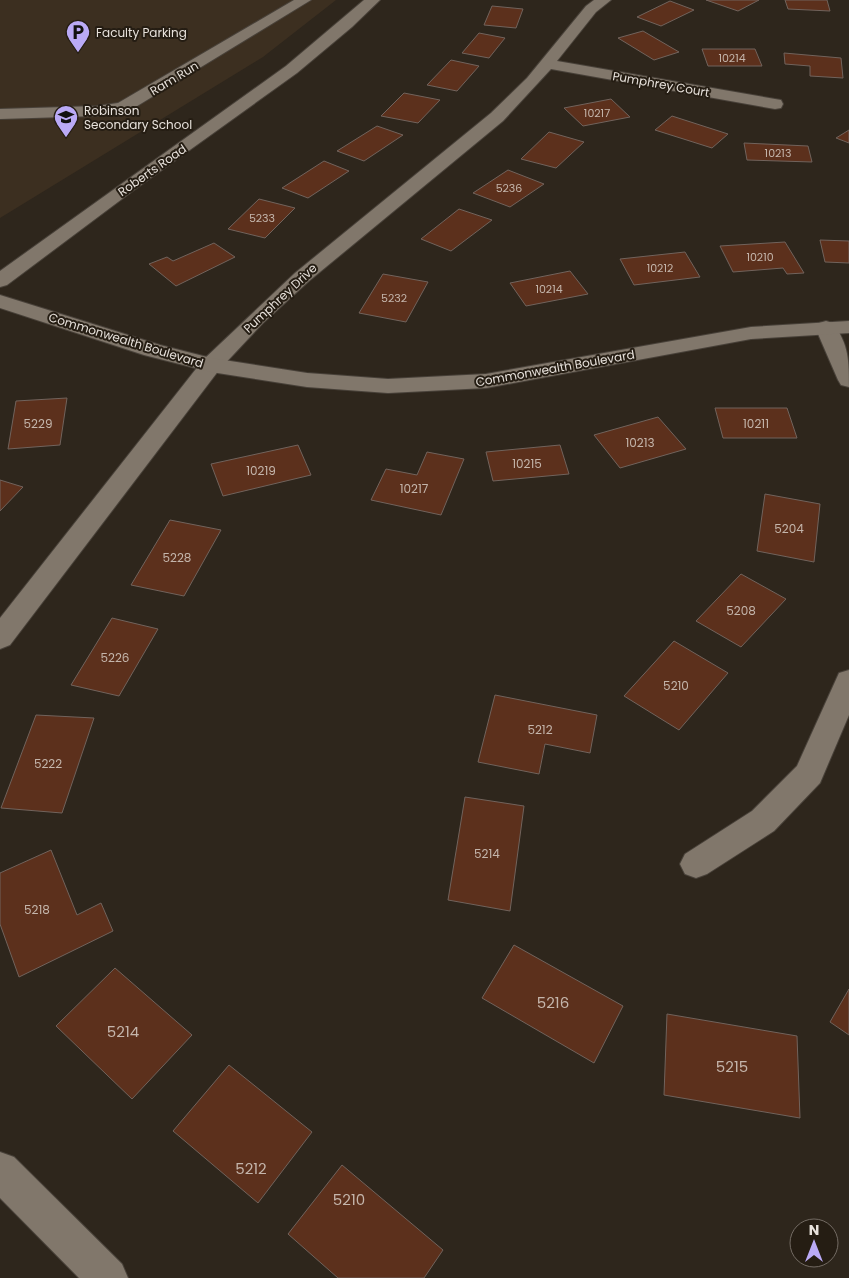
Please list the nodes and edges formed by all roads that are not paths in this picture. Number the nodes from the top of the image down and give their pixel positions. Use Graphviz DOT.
graph roads {
  1 [pos="304,0"];
  2 [pos="372,0"];
  3 [pos="604,0"];
  4 [pos="547,64"];
  5 [pos="775,104"];
  6 [pos="0,114"];
  7 [pos="0,281"];
  8 [pos="0,301"];
  9 [pos="849,326"];
  10 [pos="826,327"];
  11 [pos="211,366"];
  12 [pos="849,380"];
  13 [pos="0,638"];
  14 [pos="849,681"];
  15 [pos="696,864"];
  16 [pos="0,1170"];
  17 [pos="108,1278"];
  1 -- 6 [label="street, Ram Run"];
  2 -- 7 [label="street, Roberts Road"];
  3 -- 4 [label="street, Pumphrey Drive"];
  4 -- 5 [label="street, Pumphrey Court"];
  4 -- 11 [label="street, Pumphrey Drive"];
  8 -- 11 [label="street, Commonwealth Boulevard"];
  9 -- 10 [label="street, Commonwealth Boulevard"];
  10 -- 11 [label="street, Commonwealth Boulevard"];
  10 -- 12 [label="street"];
  11 -- 13 [label="street, Pumphrey Drive"];
  14 -- 15 [label="street"];
  16 -- 17 [label="street"];
}
